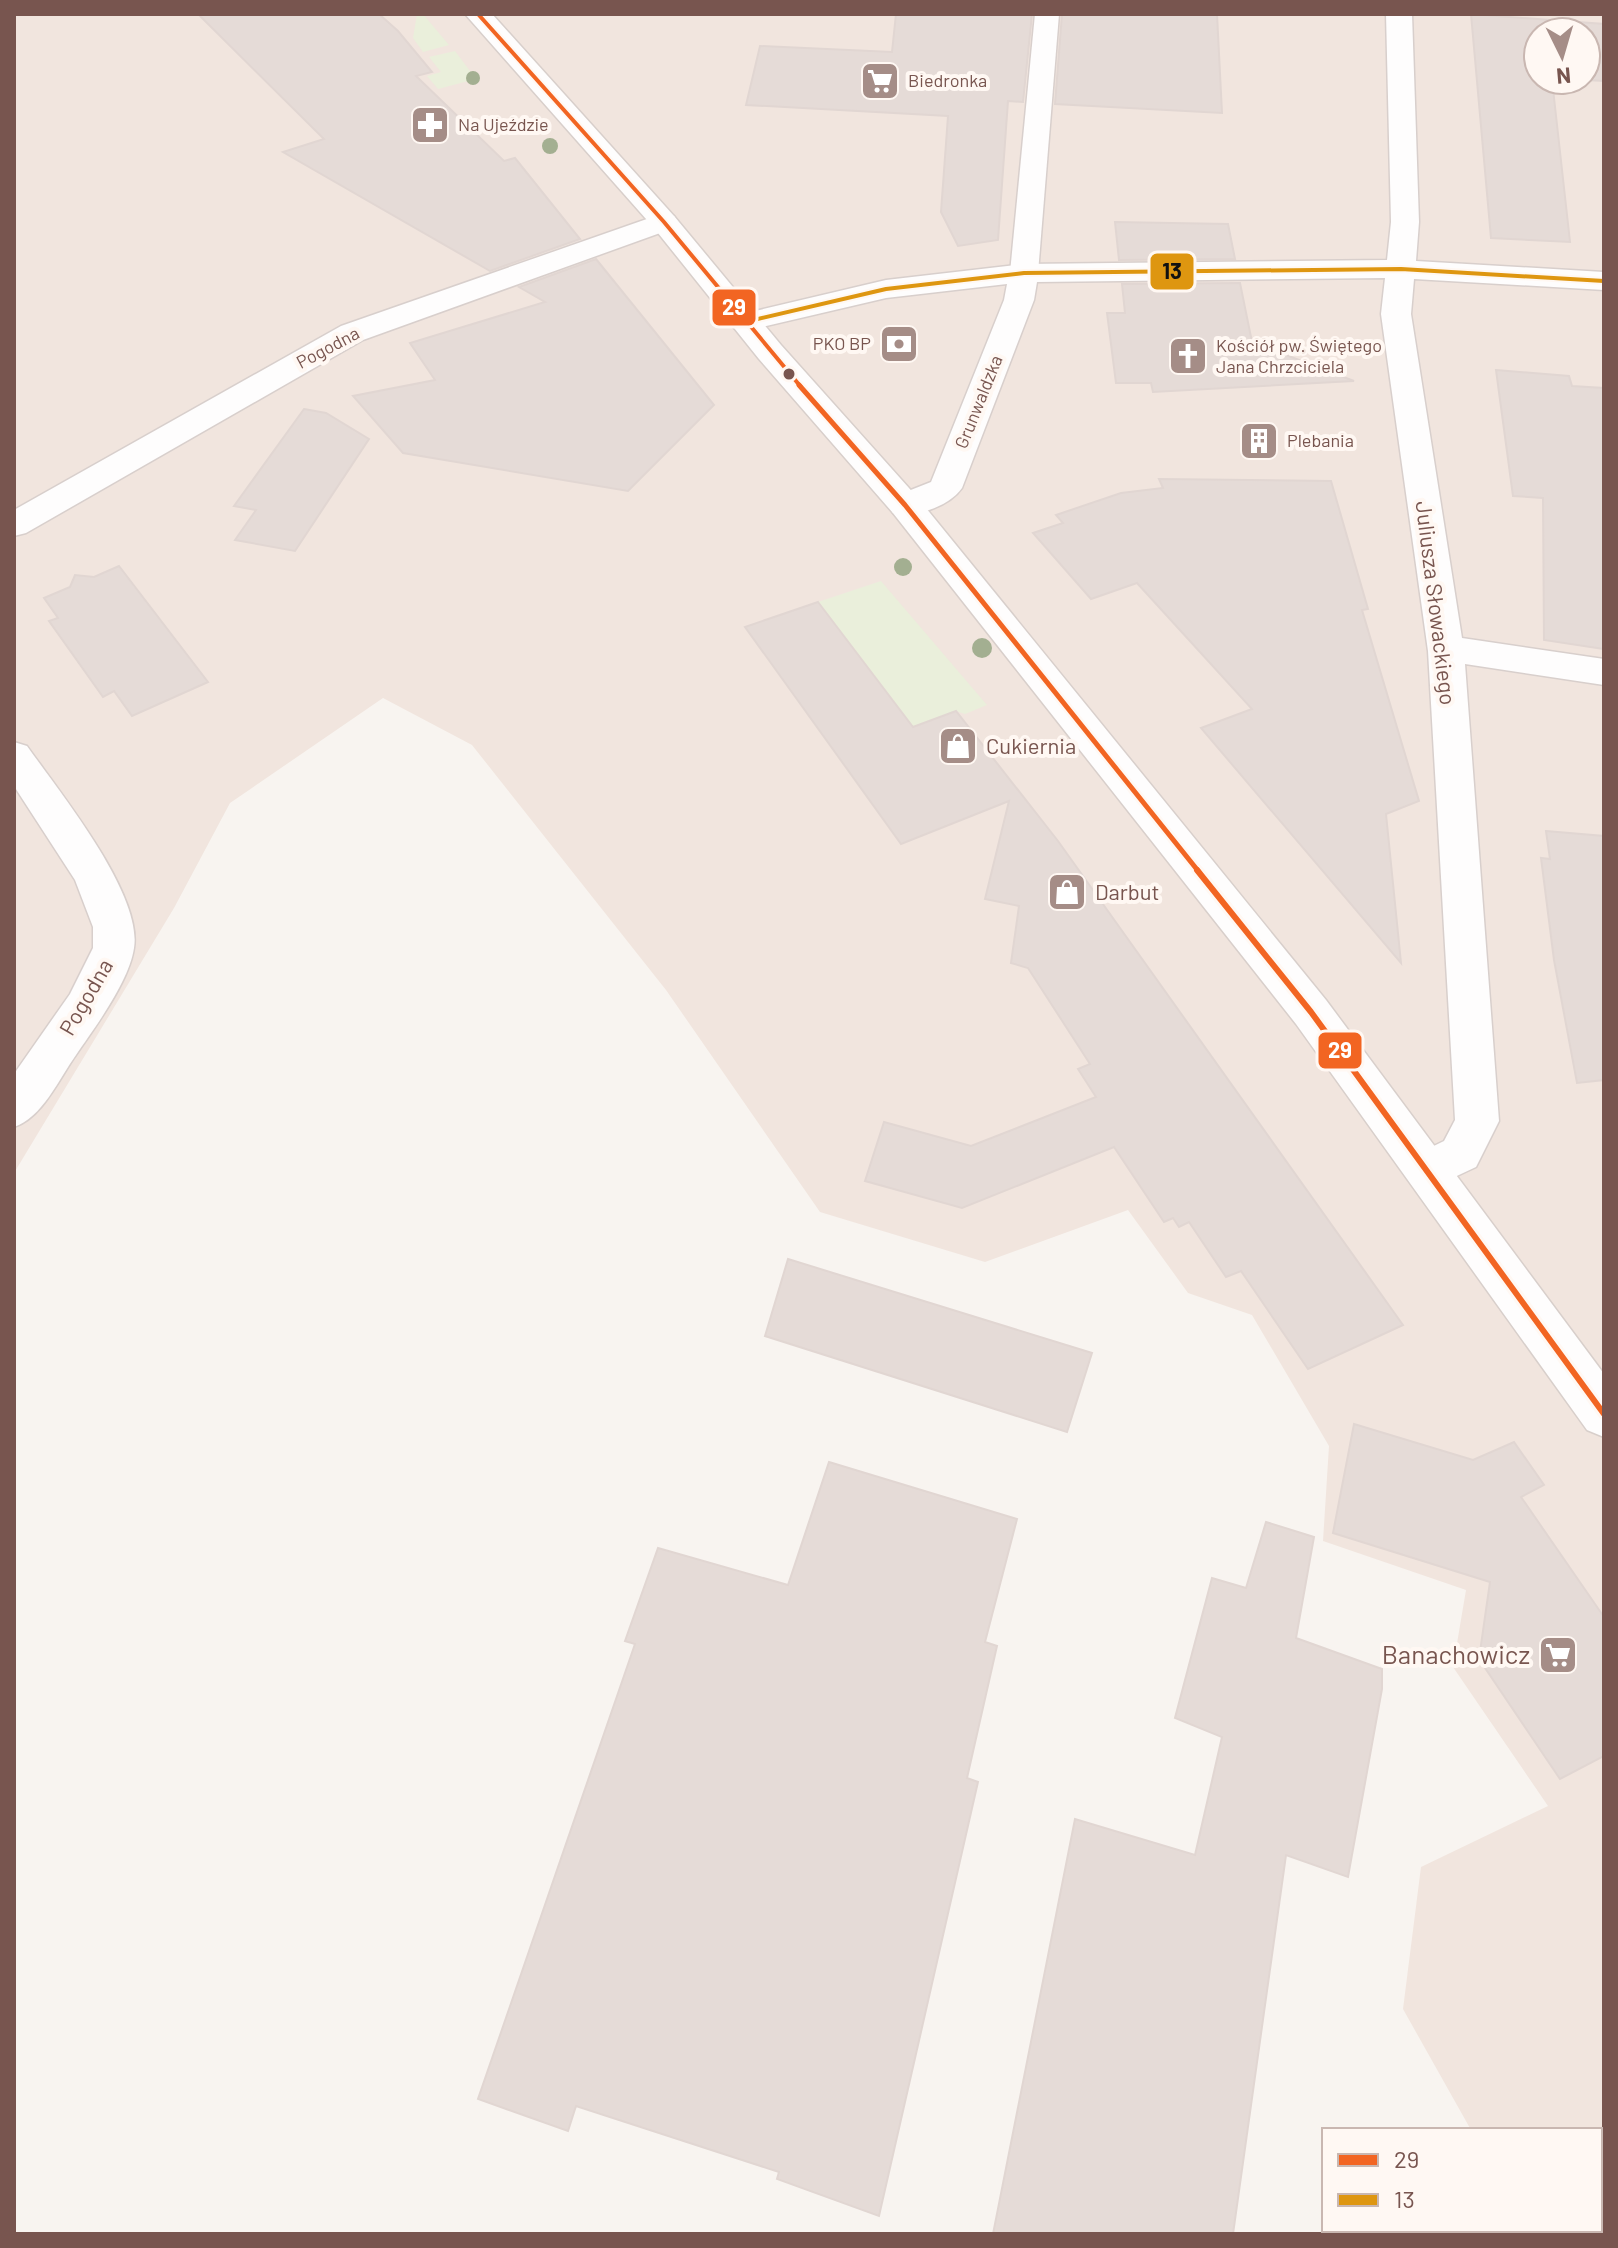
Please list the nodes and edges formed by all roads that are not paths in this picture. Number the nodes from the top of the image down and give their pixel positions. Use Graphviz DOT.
graph roads {
  1 [pos="478,14"];
  2 [pos="1047,14"];
  3 [pos="1399,14"];
  4 [pos="664,222"];
  5 [pos="1401,269"];
  6 [pos="1024,273"];
  7 [pos="1604,281"];
  8 [pos="745,322"];
  9 [pos="905,505"];
  10 [pos="14,525"];
  11 [pos="1446,651"];
  12 [pos="1604,672"];
  13 [pos="14,756"];
  14 [pos="14,1109"];
  15 [pos="1429,1170"];
  16 [pos="1604,1414"];
  1 -- 4 [label="street"];
  2 -- 6 [label="lane, Grunwaldzka"];
  3 -- 5 [label="street, Juliusza Słowackiego"];
  4 -- 8 [label="street"];
  4 -- 10 [label="street, Pogodna"];
  5 -- 6 [label="street"];
  5 -- 7 [label="street"];
  5 -- 11 [label="street, Juliusza Słowackiego"];
  6 -- 8 [label="street"];
  6 -- 9 [label="street, Grunwaldzka"];
  8 -- 9 [label="street"];
  9 -- 15 [label="street"];
  11 -- 12 [label="street"];
  11 -- 15 [label="street, Juliusza Słowackiego"];
  13 -- 14 [label="street, Pogodna"];
  15 -- 16 [label="street"];
}
